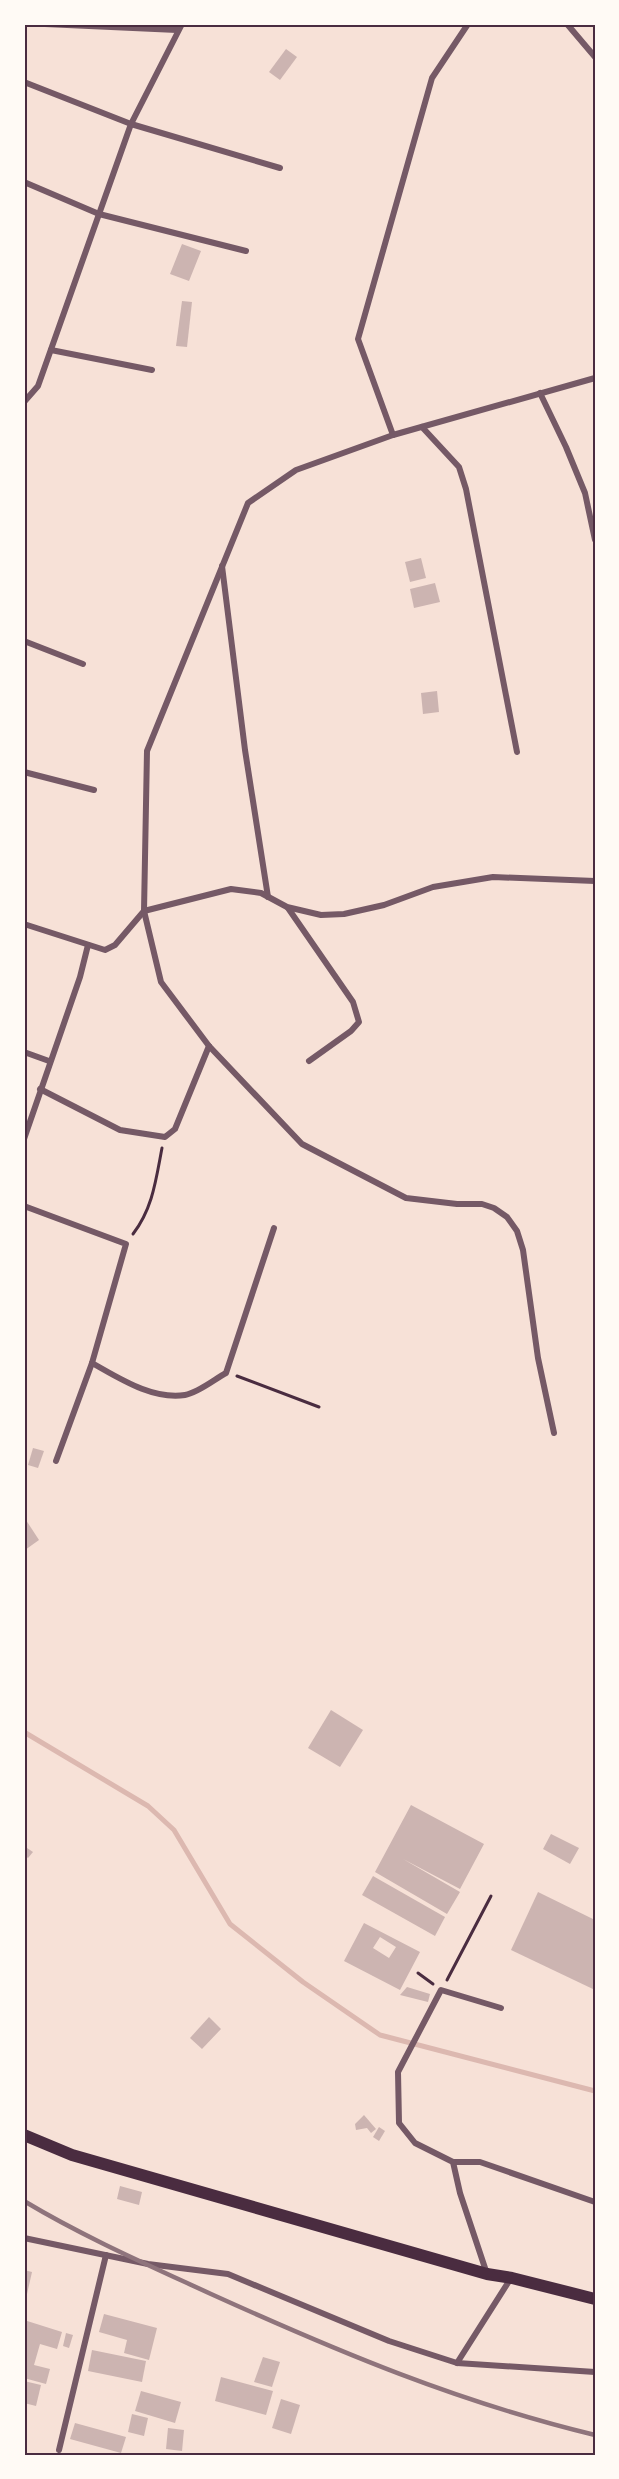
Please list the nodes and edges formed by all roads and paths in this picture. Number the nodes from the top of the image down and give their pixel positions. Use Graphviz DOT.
graph roads {
  1 [pos="45,24"];
  2 [pos="182,24"];
  3 [pos="468,24"];
  4 [pos="567,24"];
  5 [pos="177,30"];
  6 [pos="595,57"];
  7 [pos="24,82"];
  8 [pos="131,124"];
  9 [pos="280,168"];
  10 [pos="24,183"];
  11 [pos="99,214"];
  12 [pos="246,251"];
  13 [pos="51,350"];
  14 [pos="152,370"];
  15 [pos="595,378"];
  16 [pos="540,393"];
  17 [pos="24,402"];
  18 [pos="422,427"];
  19 [pos="393,435"];
  20 [pos="595,540"];
  21 [pos="222,566"];
  22 [pos="24,641"];
  23 [pos="83,664"];
  24 [pos="517,752"];
  25 [pos="24,772"];
  26 [pos="94,790"];
  27 [pos="595,880"];
  28 [pos="268,897"];
  29 [pos="287,907"];
  30 [pos="144,911"];
  31 [pos="24,924"];
  32 [pos="88,945"];
  33 [pos="209,1046"];
  34 [pos="24,1052"];
  35 [pos="49,1061"];
  36 [pos="309,1061"];
  37 [pos="40,1089"];
  38 [pos="165,1137"];
  39 [pos="24,1139"];
  40 [pos="24,1206"];
  41 [pos="274,1228"];
  42 [pos="126,1244"];
  43 [pos="92,1363"];
  44 [pos="226,1373"];
  45 [pos="319,1407"];
  46 [pos="554,1432"];
  47 [pos="56,1461"];
  48 [pos="491,1896"];
  49 [pos="418,1973"];
  50 [pos="441,1990"];
  51 [pos="501,2008"];
  52 [pos="24,2135"];
  53 [pos="453,2162"];
  54 [pos="595,2202"];
  55 [pos="24,2238"];
  56 [pos="106,2255"];
  57 [pos="487,2274"];
  58 [pos="512,2278"];
  59 [pos="595,2299"];
  60 [pos="457,2363"];
  61 [pos="595,2372"];
  62 [pos="59,2450"];
  1 -- 5 [label="street"];
  2 -- 5 [label="street"];
  3 -- 19 [label="street"];
  4 -- 6 [label="street"];
  5 -- 8 [label="street"];
  7 -- 8 [label="street"];
  8 -- 9 [label="street"];
  8 -- 11 [label="street"];
  10 -- 11 [label="street"];
  11 -- 12 [label="street"];
  11 -- 13 [label="street"];
  13 -- 14 [label="street"];
  13 -- 17 [label="street"];
  15 -- 16 [label="street"];
  16 -- 18 [label="street"];
  16 -- 20 [label="street"];
  18 -- 19 [label="street"];
  18 -- 24 [label="street"];
  19 -- 21 [label="street"];
  21 -- 28 [label="street"];
  21 -- 30 [label="street"];
  22 -- 23 [label="street"];
  25 -- 26 [label="street"];
  27 -- 29 [label="street"];
  28 -- 29 [label="street"];
  28 -- 30 [label="street"];
  29 -- 36 [label="street"];
  30 -- 32 [label="street"];
  30 -- 33 [label="street"];
  31 -- 32 [label="street"];
  32 -- 35 [label="street"];
  33 -- 38 [label="street"];
  33 -- 46 [label="street"];
  34 -- 35 [label="street"];
  35 -- 37 [label="street"];
  37 -- 38 [label="street"];
  37 -- 39 [label="street"];
  38 -- 42 [label="path"];
  40 -- 42 [label="street"];
  41 -- 44 [label="street"];
  42 -- 43 [label="street"];
  43 -- 44 [label="street"];
  43 -- 47 [label="street"];
  44 -- 45 [label="path"];
  48 -- 50 [label="path"];
  49 -- 50 [label="path"];
  50 -- 51 [label="street"];
  50 -- 53 [label="street"];
  52 -- 57 [label="main road"];
  53 -- 54 [label="street"];
  53 -- 57 [label="street"];
  55 -- 56 [label="street"];
  56 -- 60 [label="street"];
  56 -- 62 [label="street"];
  57 -- 58 [label="main road"];
  58 -- 59 [label="main road"];
  58 -- 60 [label="street"];
  60 -- 61 [label="street"];
}
